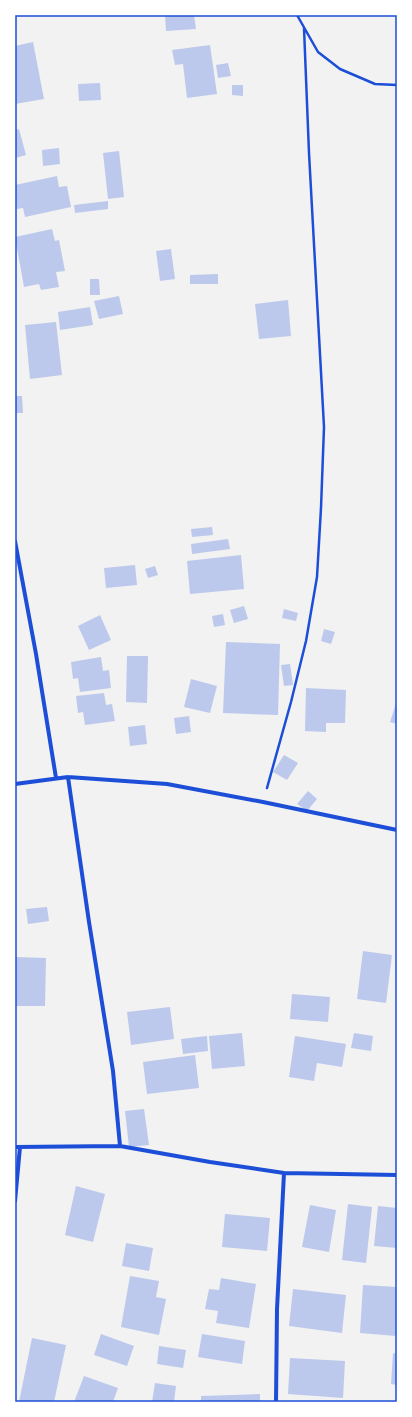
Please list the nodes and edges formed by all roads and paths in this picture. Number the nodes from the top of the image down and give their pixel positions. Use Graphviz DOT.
graph roads {
  1 [pos="297,15"];
  2 [pos="304,28"];
  3 [pos="397,85"];
  4 [pos="15,541"];
  5 [pos="68,777"];
  6 [pos="56,778"];
  7 [pos="15,784"];
  8 [pos="263,802"];
  9 [pos="397,830"];
  10 [pos="120,1146"];
  11 [pos="17,1147"];
  12 [pos="284,1173"];
  13 [pos="397,1175"];
  14 [pos="15,1201"];
  15 [pos="276,1402"];
  1 -- 2 [label="path"];
  2 -- 3 [label="path"];
  2 -- 8 [label="path"];
  4 -- 6 [label="street"];
  5 -- 6 [label="street"];
  5 -- 8 [label="street"];
  5 -- 10 [label="street"];
  6 -- 7 [label="street"];
  8 -- 9 [label="street"];
  10 -- 11 [label="street"];
  10 -- 12 [label="street"];
  11 -- 14 [label="street"];
  12 -- 13 [label="street"];
  12 -- 15 [label="street"];
}
